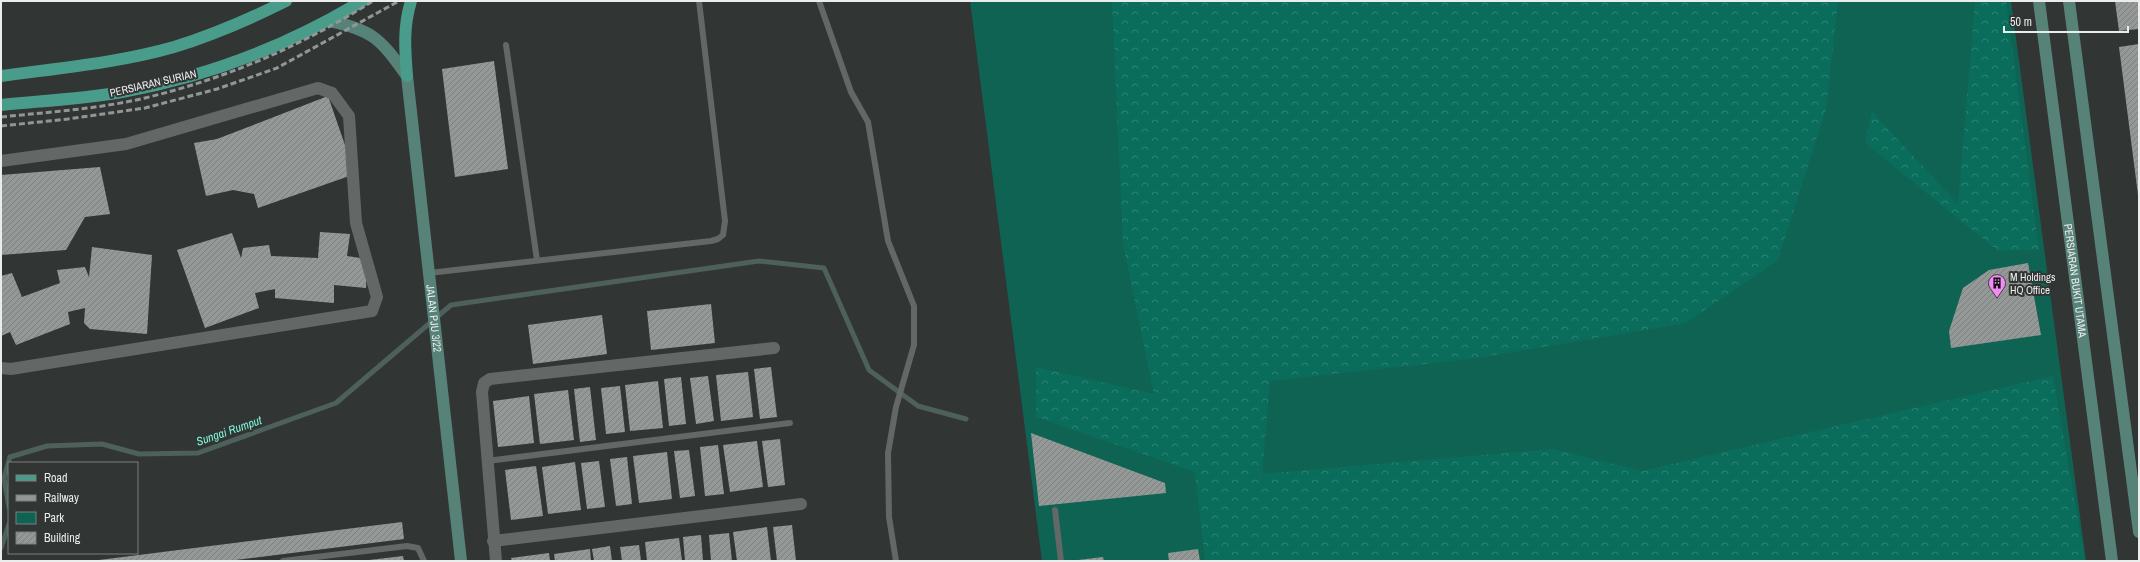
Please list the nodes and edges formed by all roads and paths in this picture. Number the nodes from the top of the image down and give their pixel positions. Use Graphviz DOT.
graph roads {
  1 [pos="362,1"];
  2 [pos="411,1"];
  3 [pos="699,1"];
  4 [pos="819,1"];
  5 [pos="2038,1"];
  6 [pos="2069,1"];
  7 [pos="281,3"];
  8 [pos="353,5"];
  9 [pos="329,21"];
  10 [pos="506,45"];
  11 [pos="1,76"];
  12 [pos="407,76"];
  13 [pos="1,105"];
  14 [pos="1,161"];
  15 [pos="537,260"];
  16 [pos="428,274"];
  17 [pos="774,348"];
  18 [pos="1,368"];
  19 [pos="790,423"];
  20 [pos="487,461"];
  21 [pos="801,504"];
  22 [pos="1055,510"];
  23 [pos="2139,532"];
  24 [pos="493,541"];
  25 [pos="283,561"];
  26 [pos="424,561"];
  27 [pos="462,561"];
  28 [pos="496,561"];
  29 [pos="896,561"];
  30 [pos="1061,561"];
  31 [pos="2112,561"];
  1 -- 8 [label="main road, PERSIARAN SURIAN"];
  2 -- 12 [label="main road"];
  3 -- 15 [label="lane"];
  4 -- 29 [label="lane"];
  5 -- 31 [label="street, PERSIARAN BUKIT UTAMA"];
  6 -- 23 [label="street"];
  7 -- 11 [label="main road"];
  8 -- 9 [label="main road, PERSIARAN SURIAN"];
  9 -- 12 [label="street"];
  9 -- 13 [label="main road, PERSIARAN SURIAN"];
  10 -- 15 [label="lane"];
  12 -- 16 [label="street, JALAN PJU 3/22"];
  14 -- 18 [label="street"];
  15 -- 16 [label="lane"];
  16 -- 27 [label="street, JALAN PJU 3/22"];
  17 -- 20 [label="street"];
  19 -- 20 [label="lane"];
  20 -- 24 [label="street"];
  21 -- 24 [label="street"];
  22 -- 30 [label="lane"];
  24 -- 28 [label="street"];
  25 -- 26 [label="lane"];
}
